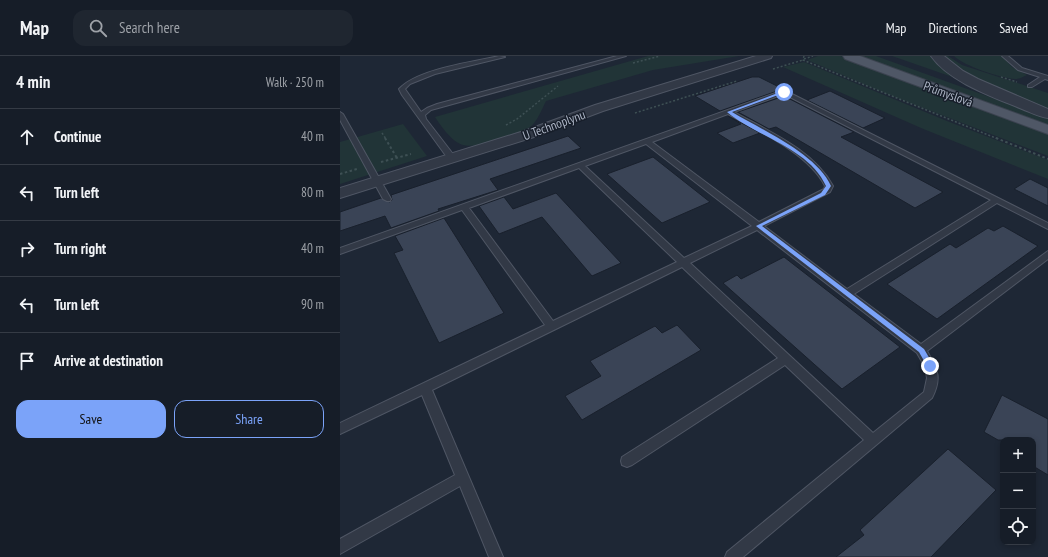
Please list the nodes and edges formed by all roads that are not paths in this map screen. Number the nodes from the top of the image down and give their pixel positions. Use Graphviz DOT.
graph roads {
  1 [pos="623,56"];
  2 [pos="767,56"];
  3 [pos="849,56"];
  4 [pos="937,56"];
  5 [pos="1005,56"];
  6 [pos="502,57"];
  7 [pos="913,67"];
  8 [pos="1046,78"];
  9 [pos="1030,86"];
  10 [pos="729,112"];
  11 [pos="340,114"];
  12 [pos="1047,114"];
  13 [pos="423,119"];
  14 [pos="1048,130"];
  15 [pos="340,132"];
  16 [pos="352,137"];
  17 [pos="646,141"];
  18 [pos="452,158"];
  19 [pos="580,165"];
  20 [pos="377,182"];
  21 [pos="340,193"];
  22 [pos="387,199"];
  23 [pos="997,200"];
  24 [pos="464,207"];
  25 [pos="758,226"];
  26 [pos="1048,226"];
  27 [pos="340,251"];
  28 [pos="1048,254"];
  29 [pos="683,263"];
  30 [pos="846,294"];
  31 [pos="551,326"];
  32 [pos="921,350"];
  33 [pos="785,359"];
  34 [pos="425,387"];
  35 [pos="340,429"];
  36 [pos="872,440"];
  37 [pos="627,461"];
  38 [pos="462,478"];
  39 [pos="340,547"];
  40 [pos="496,557"];
  41 [pos="732,557"];
  1 -- 13 [label="lane"];
  2 -- 18 [label="street, U Technoplynu"];
  3 -- 14 [label="main road, Průmyslová"];
  4 -- 12 [label="street"];
  5 -- 8 [label="lane"];
  6 -- 13 [label="lane"];
  7 -- 12 [label="main road, Průmyslová"];
  8 -- 9 [label="lane"];
  10 -- 17 [label="lane"];
  10 -- 23 [label="lane"];
  10 -- 25 [label="lane"];
  11 -- 16 [label="lane"];
  13 -- 18 [label="lane"];
  15 -- 16 [label="lane"];
  16 -- 20 [label="lane"];
  17 -- 19 [label="lane"];
  17 -- 25 [label="lane"];
  18 -- 20 [label="street, U Technoplynu"];
  19 -- 24 [label="lane"];
  19 -- 29 [label="lane"];
  20 -- 21 [label="street, U Technoplynu"];
  20 -- 22 [label="lane"];
  23 -- 26 [label="lane"];
  23 -- 30 [label="lane"];
  24 -- 27 [label="lane"];
  24 -- 31 [label="lane"];
  25 -- 29 [label="lane"];
  25 -- 30 [label="lane"];
  28 -- 32 [label="lane"];
  29 -- 31 [label="lane"];
  29 -- 33 [label="lane"];
  30 -- 32 [label="lane"];
  31 -- 34 [label="lane"];
  32 -- 36 [label="lane"];
  33 -- 36 [label="lane"];
  33 -- 37 [label="lane"];
  34 -- 35 [label="lane"];
  34 -- 38 [label="lane"];
  36 -- 41 [label="lane"];
  38 -- 39 [label="lane"];
  38 -- 40 [label="lane"];
}
